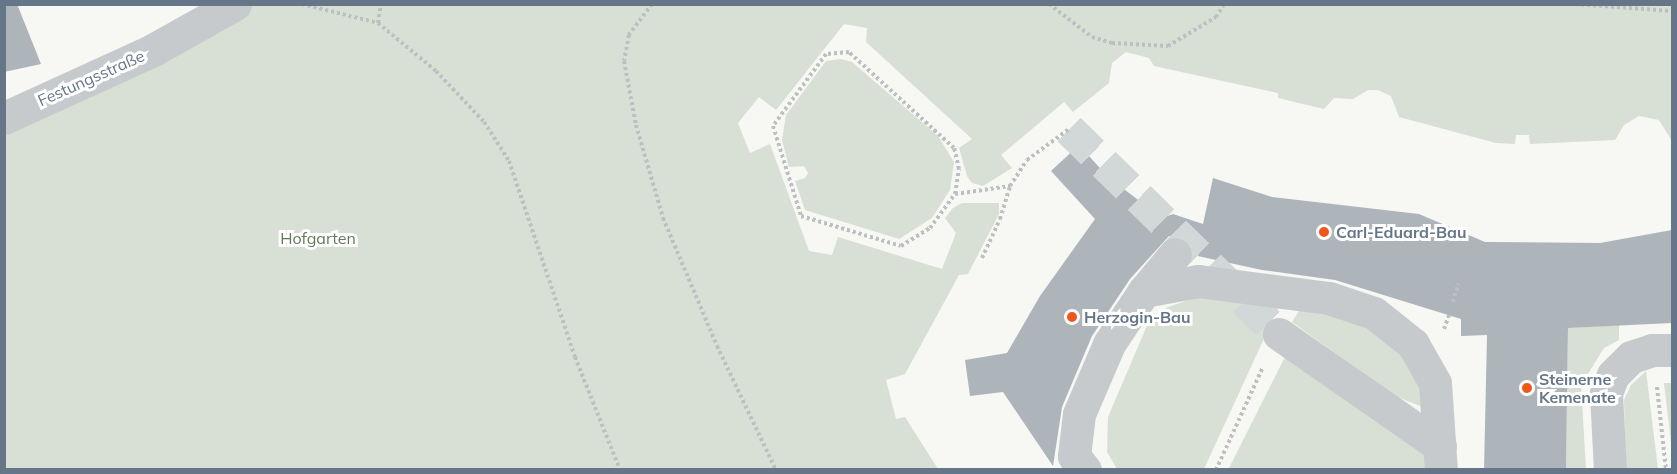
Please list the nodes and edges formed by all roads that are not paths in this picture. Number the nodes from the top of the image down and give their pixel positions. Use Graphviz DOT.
graph roads {
  1 [pos="184,4"];
  2 [pos="235,4"];
  3 [pos="178,38"];
  4 [pos="4,118"];
  5 [pos="1175,254"];
  6 [pos="1144,291"];
  7 [pos="1273,347"];
  8 [pos="1662,350"];
  9 [pos="1441,458"];
  10 [pos="1085,470"];
  11 [pos="1610,470"];
  1 -- 3 [label="street"];
  2 -- 3 [label="street, Festungsstraße"];
  3 -- 4 [label="street, Festungsstraße"];
  5 -- 6 [label="street"];
  6 -- 9 [label="street"];
  6 -- 10 [label="street"];
  7 -- 9 [label="street"];
  8 -- 11 [label="street"];
}
